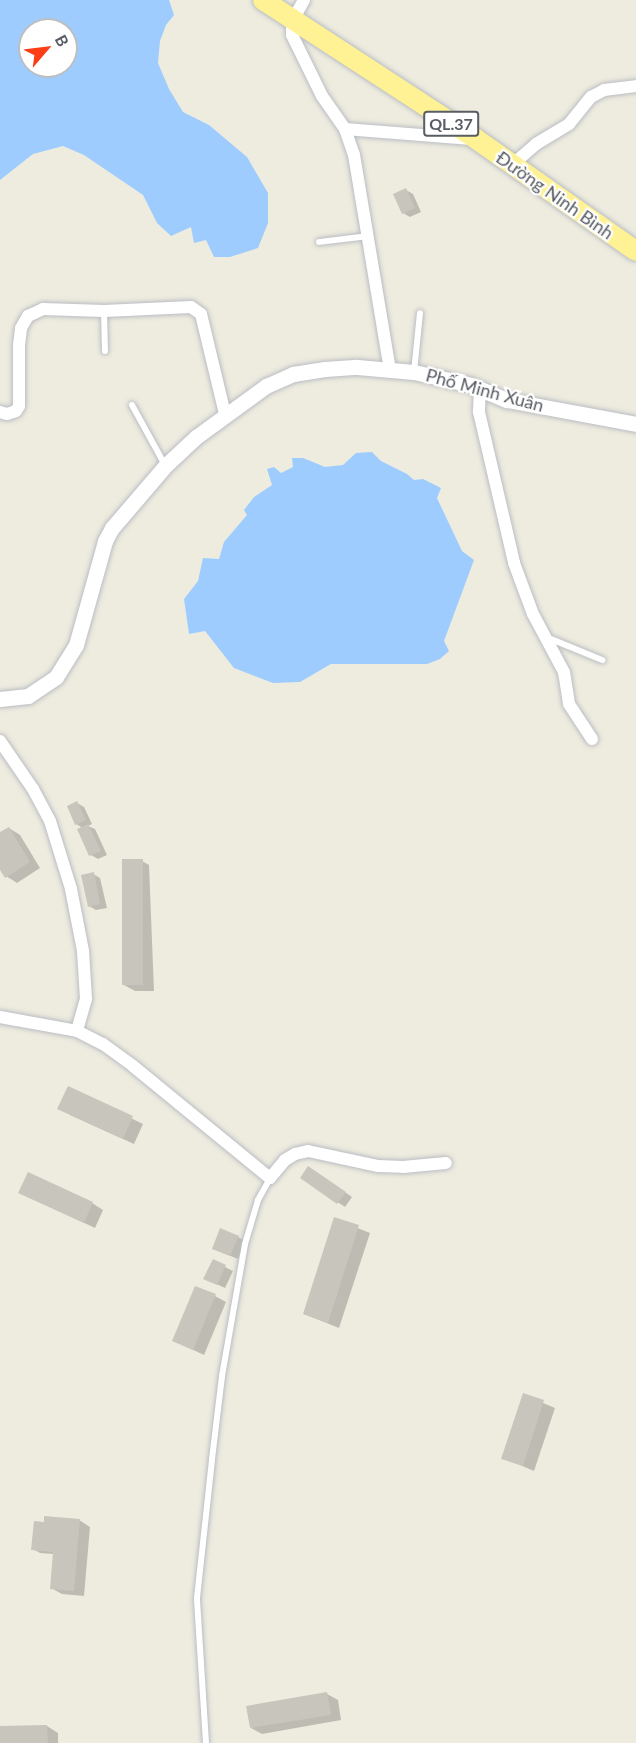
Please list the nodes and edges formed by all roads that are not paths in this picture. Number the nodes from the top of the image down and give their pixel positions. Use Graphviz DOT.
graph roads {
  1 [pos="263,0"];
  2 [pos="303,0"];
  3 [pos="292,22"];
  4 [pos="636,86"];
  5 [pos="345,129"];
  6 [pos="476,139"];
  7 [pos="512,165"];
  8 [pos="369,236"];
  9 [pos="319,242"];
  10 [pos="636,251"];
  11 [pos="104,311"];
  12 [pos="420,312"];
  13 [pos="105,351"];
  14 [pos="390,371"];
  15 [pos="414,372"];
  16 [pos="480,390"];
  17 [pos="132,405"];
  18 [pos="0,412"];
  19 [pos="225,414"];
  20 [pos="636,423"];
  21 [pos="166,465"];
  22 [pos="546,636"];
  23 [pos="602,660"];
  24 [pos="0,699"];
  25 [pos="592,739"];
  26 [pos="0,741"];
  27 [pos="0,1017"];
  28 [pos="77,1031"];
  29 [pos="446,1163"];
  30 [pos="270,1178"];
  31 [pos="206,1743"];
  1 -- 3 [label="highway, Đường Ninh Bình / QL.37"];
  2 -- 3 [label="street"];
  3 -- 5 [label="street"];
  3 -- 6 [label="highway, Đường Ninh Bình / QL.37"];
  4 -- 7 [label="street"];
  5 -- 6 [label="street"];
  5 -- 8 [label="street"];
  6 -- 7 [label="highway, Đường Ninh Bình / QL.37"];
  7 -- 10 [label="highway, Đường Ninh Bình / QL.37"];
  8 -- 9 [label="lane"];
  8 -- 14 [label="street"];
  11 -- 13 [label="lane"];
  11 -- 18 [label="street"];
  11 -- 19 [label="street"];
  12 -- 15 [label="lane"];
  14 -- 15 [label="street, Phố Minh Xuân"];
  14 -- 19 [label="street, Phố Minh Xuân"];
  15 -- 16 [label="street, Phố Minh Xuân"];
  16 -- 20 [label="street, Phố Minh Xuân"];
  16 -- 22 [label="street"];
  17 -- 21 [label="lane"];
  19 -- 21 [label="street, Phố Minh Xuân"];
  21 -- 24 [label="street, Phố Minh Xuân"];
  22 -- 23 [label="lane"];
  22 -- 25 [label="street"];
  26 -- 28 [label="street"];
  27 -- 28 [label="street"];
  28 -- 30 [label="street"];
  29 -- 30 [label="street"];
  30 -- 31 [label="lane"];
}
